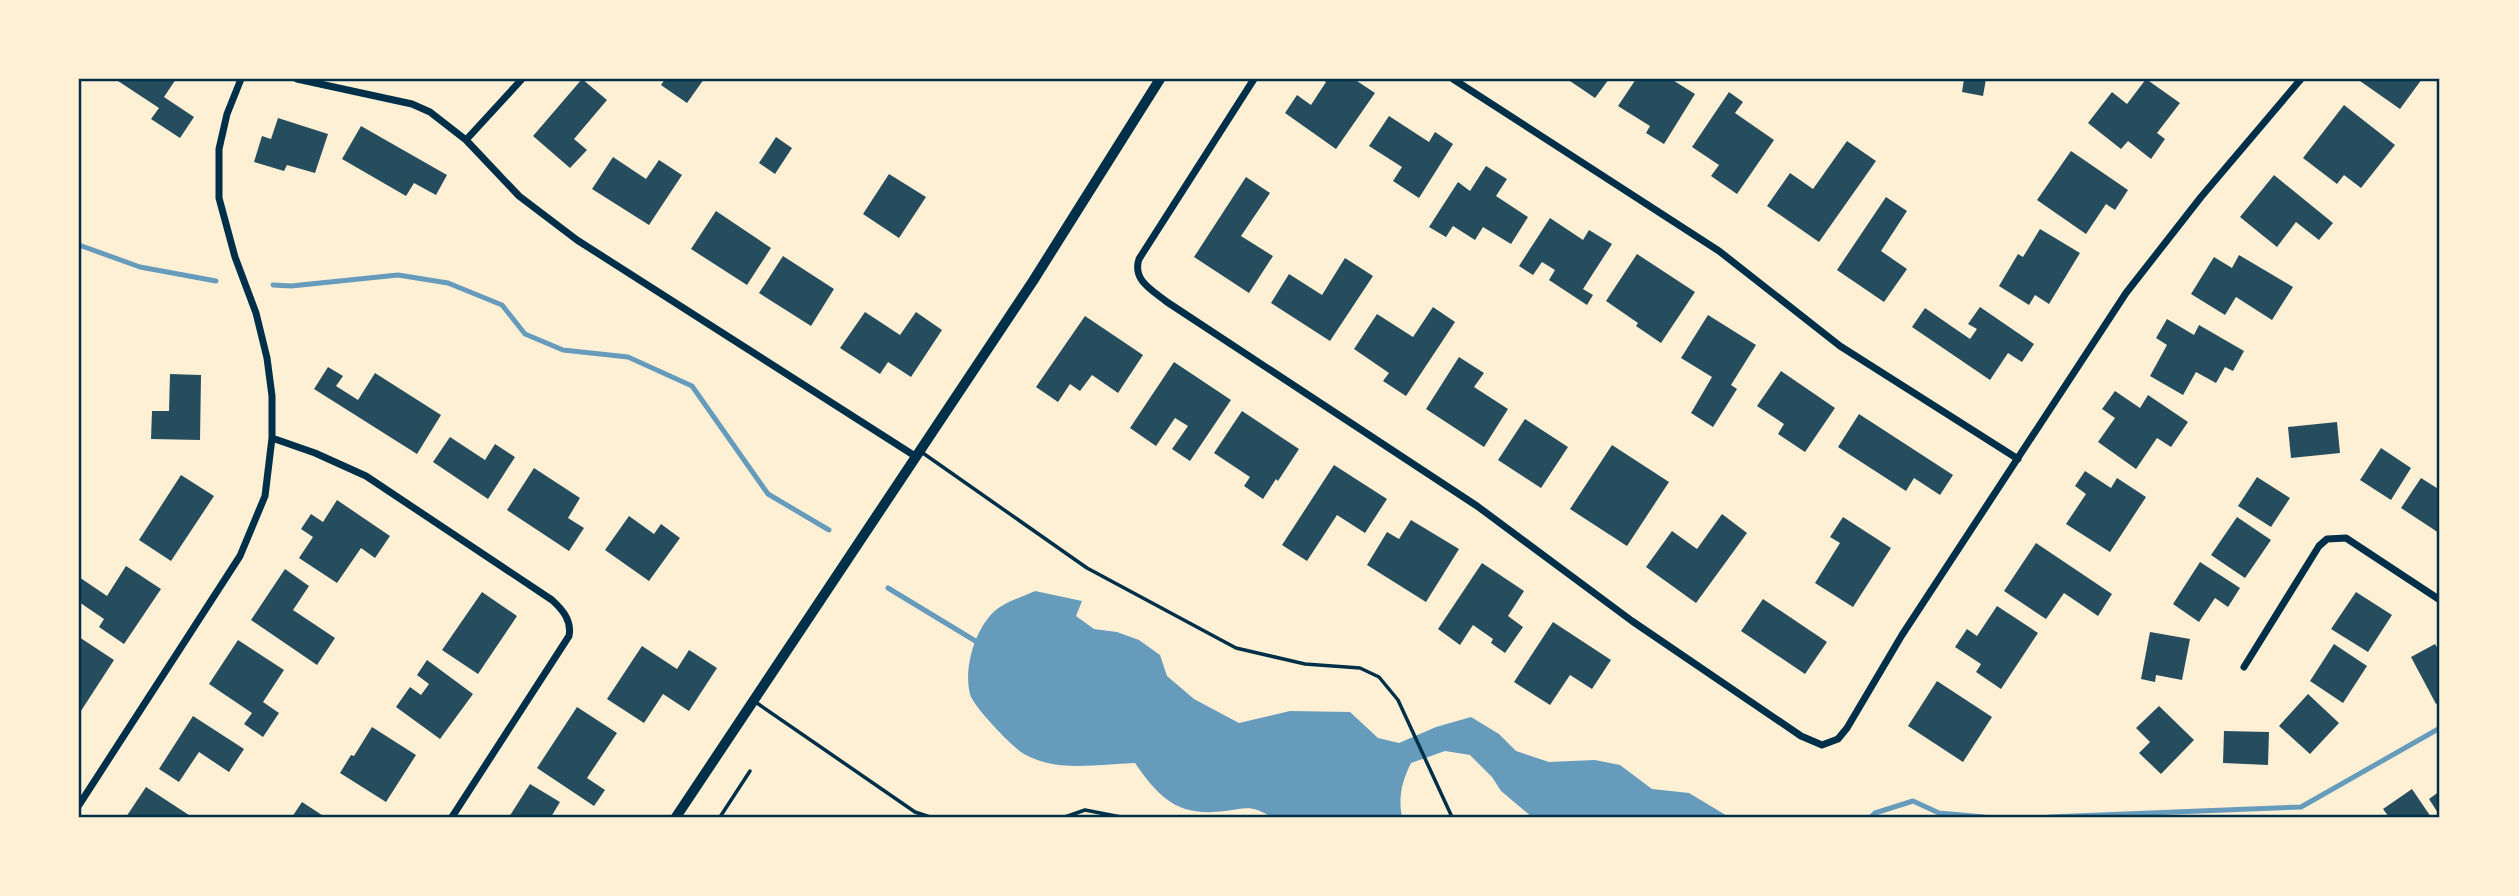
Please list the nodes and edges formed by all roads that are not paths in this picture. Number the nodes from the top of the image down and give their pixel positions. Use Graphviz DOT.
graph roads {
  1 [pos="241,79"];
  2 [pos="297,79"];
  3 [pos="522,79"];
  4 [pos="1160,79"];
  5 [pos="1254,79"];
  6 [pos="1453,79"];
  7 [pos="2301,79"];
  8 [pos="466,140"];
  9 [pos="272,438"];
  10 [pos="917,453"];
  11 [pos="2018,459"];
  12 [pos="2440,600"];
  13 [pos="2244,667"];
  14 [pos="754,701"];
  15 [pos="79,805"];
  16 [pos="452,817"];
  17 [pos="676,817"];
  18 [pos="930,817"];
  19 [pos="1065,817"];
  20 [pos="1121,817"];
  21 [pos="1452,817"];
  1 -- 9 [label="street"];
  2 -- 8 [label="street"];
  3 -- 8 [label="street"];
  4 -- 10 [label="main road"];
  5 -- 11 [label="street"];
  6 -- 11 [label="street"];
  7 -- 11 [label="street"];
  8 -- 10 [label="street"];
  9 -- 15 [label="street"];
  9 -- 16 [label="street"];
  10 -- 14 [label="main road"];
  10 -- 21 [label="lane"];
  12 -- 13 [label="street"];
  14 -- 17 [label="main road"];
  14 -- 18 [label="lane"];
  19 -- 20 [label="lane"];
}
